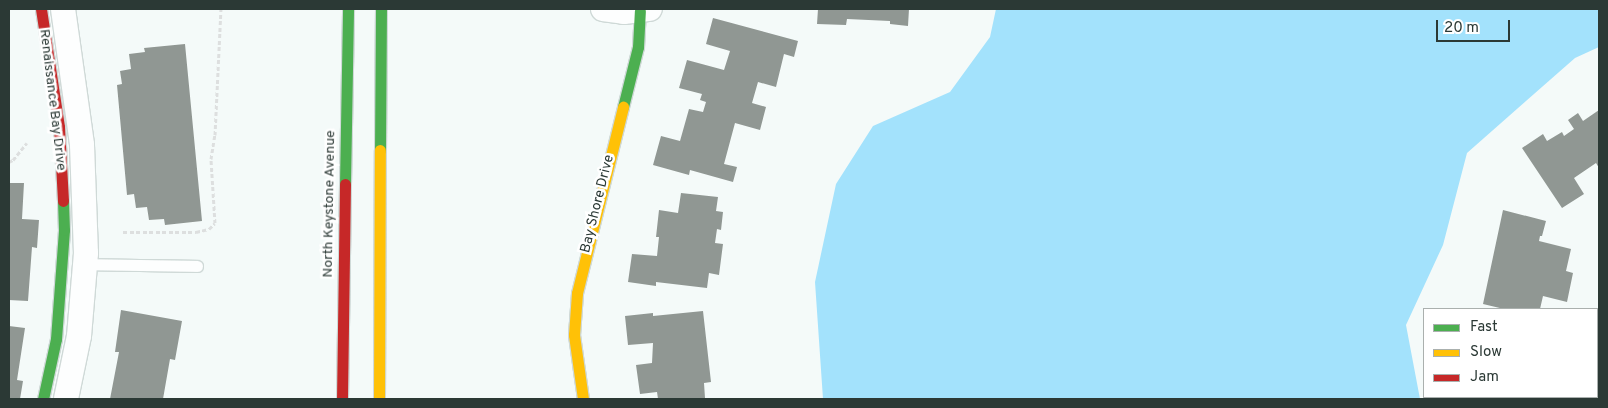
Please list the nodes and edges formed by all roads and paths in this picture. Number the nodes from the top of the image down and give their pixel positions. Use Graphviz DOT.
graph roads {
  1 [pos="41,9"];
  2 [pos="63,9"];
  3 [pos="221,9"];
  4 [pos="348,9"];
  5 [pos="381,9"];
  6 [pos="604,9"];
  7 [pos="645,10"];
  8 [pos="27,143"];
  9 [pos="9,162"];
  10 [pos="123,232"];
  11 [pos="74,264"];
  12 [pos="197,266"];
  13 [pos="43,399"];
  14 [pos="66,399"];
  15 [pos="342,399"];
  16 [pos="379,399"];
  17 [pos="583,399"];
  1 -- 11 [label="street, Renaissance Bay Drive"];
  2 -- 11 [label="street, Renaissance Bay Drive"];
  3 -- 10 [label="path"];
  4 -- 15 [label="street, North Keystone Avenue"];
  5 -- 16 [label="street"];
  6 -- 7 [label="street, Bay Shore Drive"];
  7 -- 17 [label="street, Bay Shore Drive"];
  8 -- 9 [label="path"];
  11 -- 12 [label="lane"];
  11 -- 13 [label="street, Renaissance Bay Drive"];
  11 -- 14 [label="street, Renaissance Bay Drive"];
}
